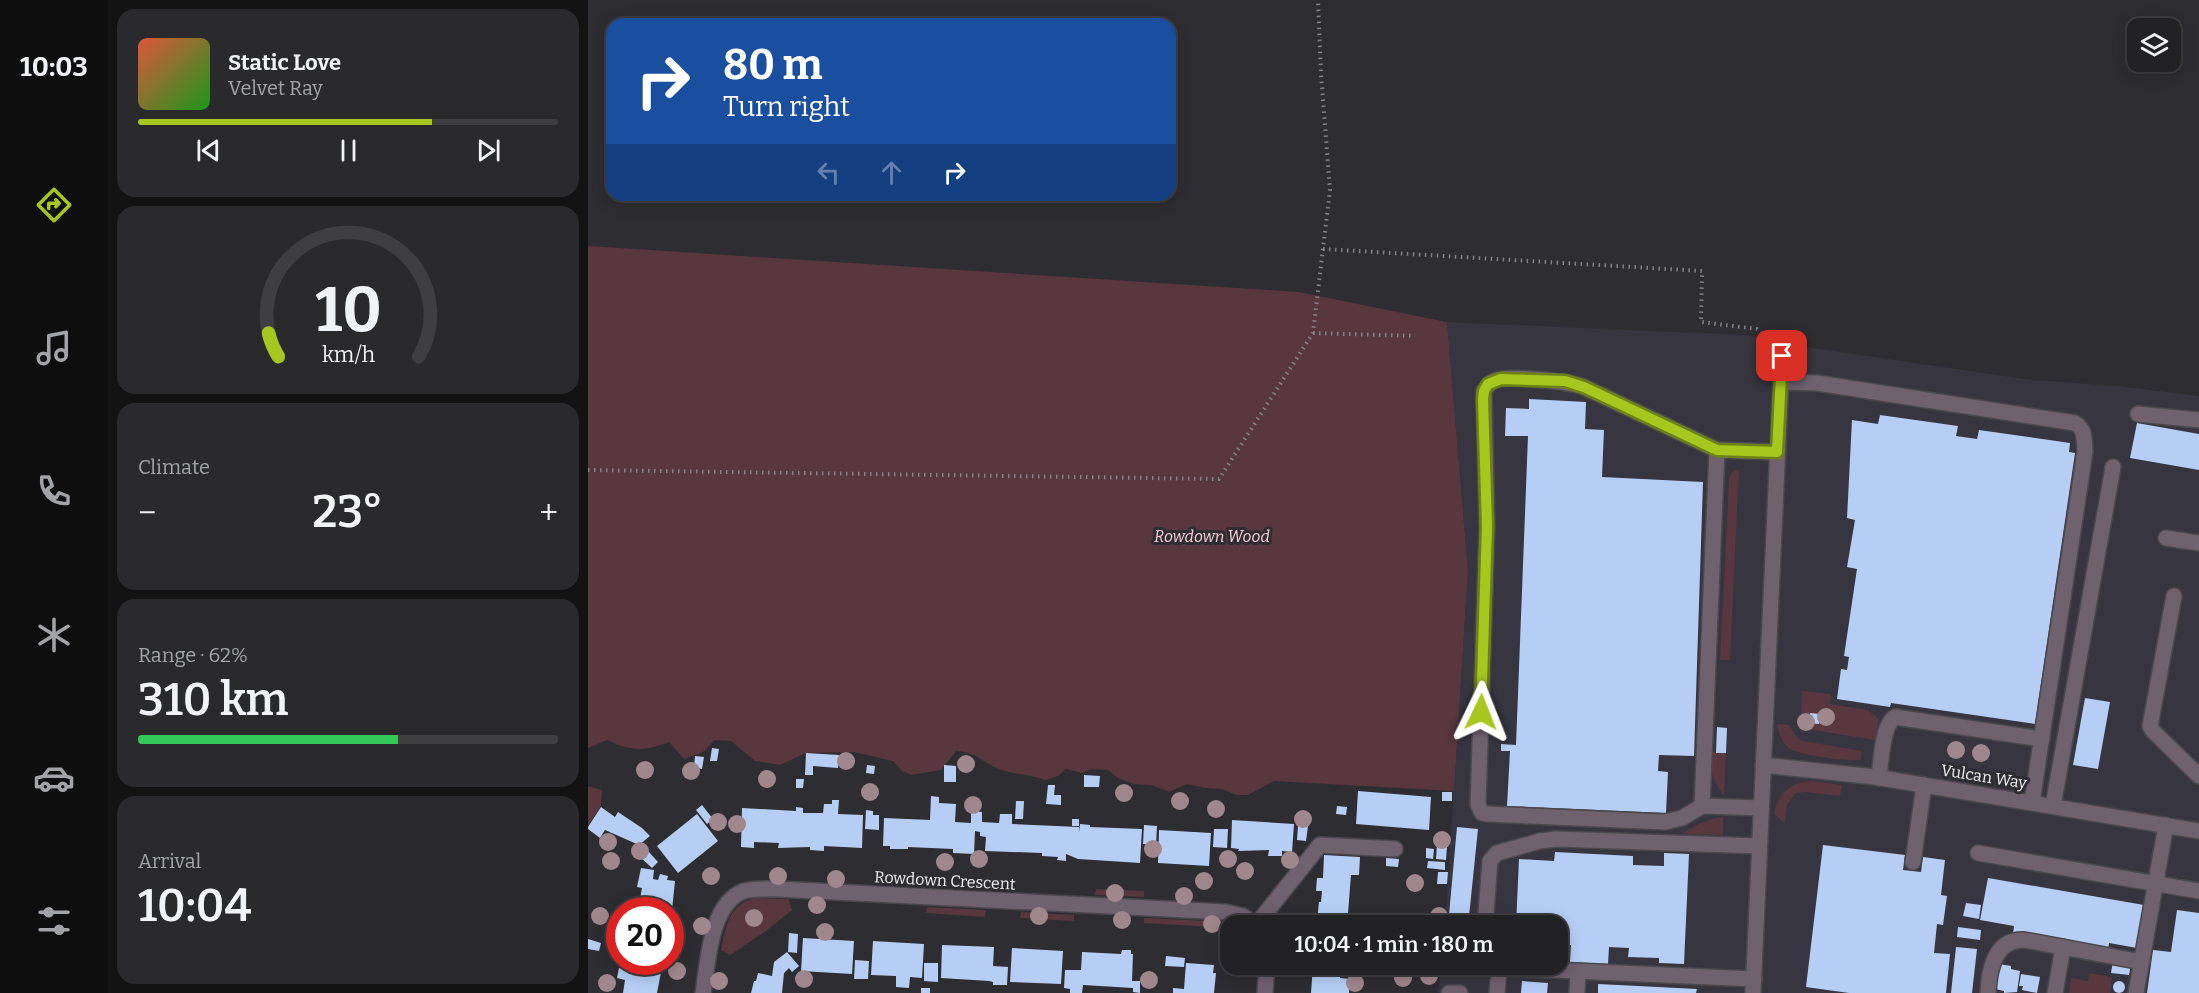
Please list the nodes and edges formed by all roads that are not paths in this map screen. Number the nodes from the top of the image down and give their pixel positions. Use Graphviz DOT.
graph roads {
  1 [pos="1782,356"];
  2 [pos="1781,382"];
  3 [pos="2138,414"];
  4 [pos="2199,420"];
  5 [pos="1717,450"];
  6 [pos="1777,452"];
  7 [pos="2113,467"];
  8 [pos="2166,538"];
  9 [pos="2199,543"];
  10 [pos="2174,596"];
  11 [pos="2042,739"];
  12 [pos="1763,765"];
  13 [pos="2199,776"];
  14 [pos="1879,778"];
  15 [pos="1924,785"];
  16 [pos="2032,802"];
  17 [pos="1702,806"];
  18 [pos="2054,806"];
  19 [pos="1761,808"];
  20 [pos="2166,825"];
  21 [pos="2199,831"];
  22 [pos="1759,846"];
  23 [pos="1395,849"];
  24 [pos="1978,853"];
  25 [pos="1913,862"];
  26 [pos="2155,884"];
  27 [pos="2199,891"];
  28 [pos="1238,915"];
  29 [pos="1264,915"];
  30 [pos="1486,915"];
  31 [pos="2063,947"];
  32 [pos="2142,962"];
  33 [pos="1578,971"];
  34 [pos="1266,975"];
  35 [pos="1706,977"];
  36 [pos="1753,986"];
  37 [pos="703,993"];
  38 [pos="1265,993"];
  39 [pos="1449,993"];
  40 [pos="1460,993"];
  41 [pos="1497,993"];
  42 [pos="1577,993"];
  43 [pos="1705,993"];
  44 [pos="1988,993"];
  45 [pos="2055,993"];
  46 [pos="2136,993"];
  1 -- 2 [label="street"];
  2 -- 6 [label="street"];
  2 -- 11 [label="street"];
  3 -- 4 [label="street"];
  5 -- 6 [label="street"];
  5 -- 17 [label="street"];
  5 -- 17 [label="street"];
  6 -- 12 [label="street"];
  7 -- 18 [label="street"];
  8 -- 9 [label="street"];
  10 -- 13 [label="street"];
  11 -- 14 [label="street"];
  11 -- 16 [label="street"];
  12 -- 14 [label="street, Vulcan Way"];
  12 -- 19 [label="street"];
  14 -- 15 [label="street, Vulcan Way"];
  15 -- 16 [label="street, Vulcan Way"];
  15 -- 25 [label="street"];
  16 -- 18 [label="street, Vulcan Way"];
  17 -- 19 [label="street"];
  18 -- 20 [label="street, Vulcan Way"];
  19 -- 22 [label="street"];
  20 -- 21 [label="street, Vulcan Way"];
  20 -- 26 [label="street"];
  22 -- 30 [label="street"];
  22 -- 36 [label="street"];
  23 -- 29 [label="street"];
  24 -- 26 [label="street"];
  26 -- 27 [label="street"];
  26 -- 32 [label="street"];
  28 -- 37 [label="street, Rowdown Crescent"];
  31 -- 32 [label="street"];
  31 -- 44 [label="street"];
  31 -- 45 [label="street"];
  32 -- 46 [label="street"];
  33 -- 35 [label="street"];
  33 -- 41 [label="street"];
  33 -- 42 [label="street"];
  34 -- 38 [label="street"];
  35 -- 36 [label="street"];
  35 -- 43 [label="street"];
  39 -- 40 [label="street"];
}
